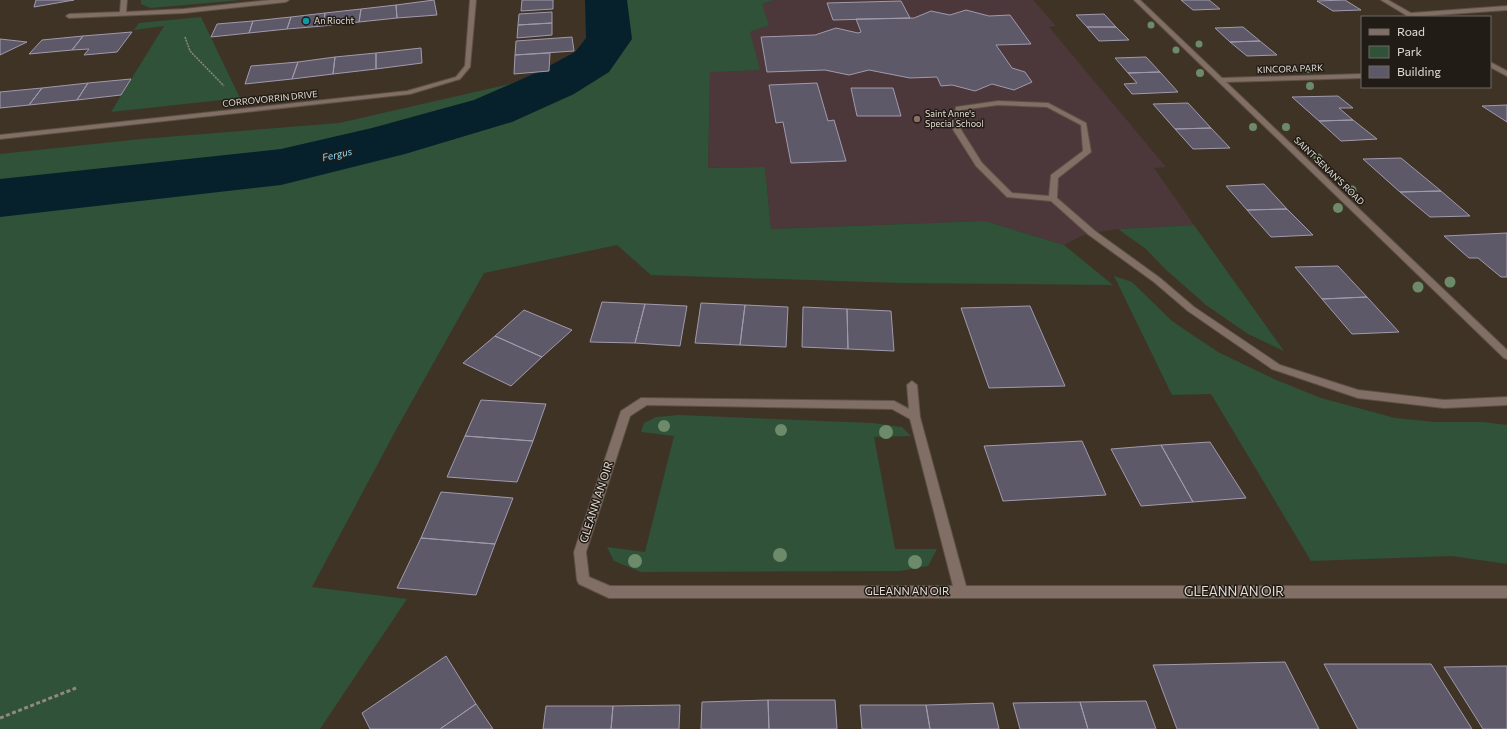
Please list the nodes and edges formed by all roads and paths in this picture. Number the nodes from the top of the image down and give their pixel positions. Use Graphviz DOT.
graph roads {
  1 [pos="124,0"];
  2 [pos="286,0"];
  3 [pos="473,0"];
  4 [pos="1137,0"];
  5 [pos="1384,0"];
  6 [pos="1507,8"];
  7 [pos="184,11"];
  8 [pos="123,13"];
  9 [pos="69,16"];
  10 [pos="1412,16"];
  11 [pos="1491,65"];
  12 [pos="1491,72"];
  13 [pos="1505,73"];
  14 [pos="1361,76"];
  15 [pos="1219,80"];
  16 [pos="232,112"];
  17 [pos="0,137"];
  18 [pos="1053,199"];
  19 [pos="1507,356"];
  20 [pos="912,385"];
  21 [pos="1507,401"];
  22 [pos="915,417"];
  23 [pos="961,591"];
  24 [pos="1507,592"];
  25 [pos="76,688"];
  26 [pos="0,718"];
  1 -- 8 [label="street"];
  2 -- 7 [label="street"];
  3 -- 16 [label="street, CORROVORRIN DRIVE"];
  4 -- 15 [label="street, SAINT SENAN'S ROAD"];
  5 -- 10 [label="street"];
  6 -- 10 [label="street"];
  7 -- 8 [label="street"];
  7 -- 16 [label="path"];
  8 -- 9 [label="street"];
  11 -- 13 [label="street"];
  12 -- 13 [label="street"];
  14 -- 15 [label="street, KINCORA PARK"];
  15 -- 19 [label="street, SAINT SENAN'S ROAD"];
  16 -- 17 [label="street, CORROVORRIN DRIVE"];
  18 -- 18 [label="street"];
  18 -- 21 [label="street"];
  20 -- 22 [label="street, GLEANN AN OIR"];
  22 -- 23 [label="street, GLEANN AN OIR"];
  22 -- 23 [label="street, GLEANN AN OIR"];
  23 -- 24 [label="street, GLEANN AN OIR"];
  25 -- 26 [label="path"];
}
